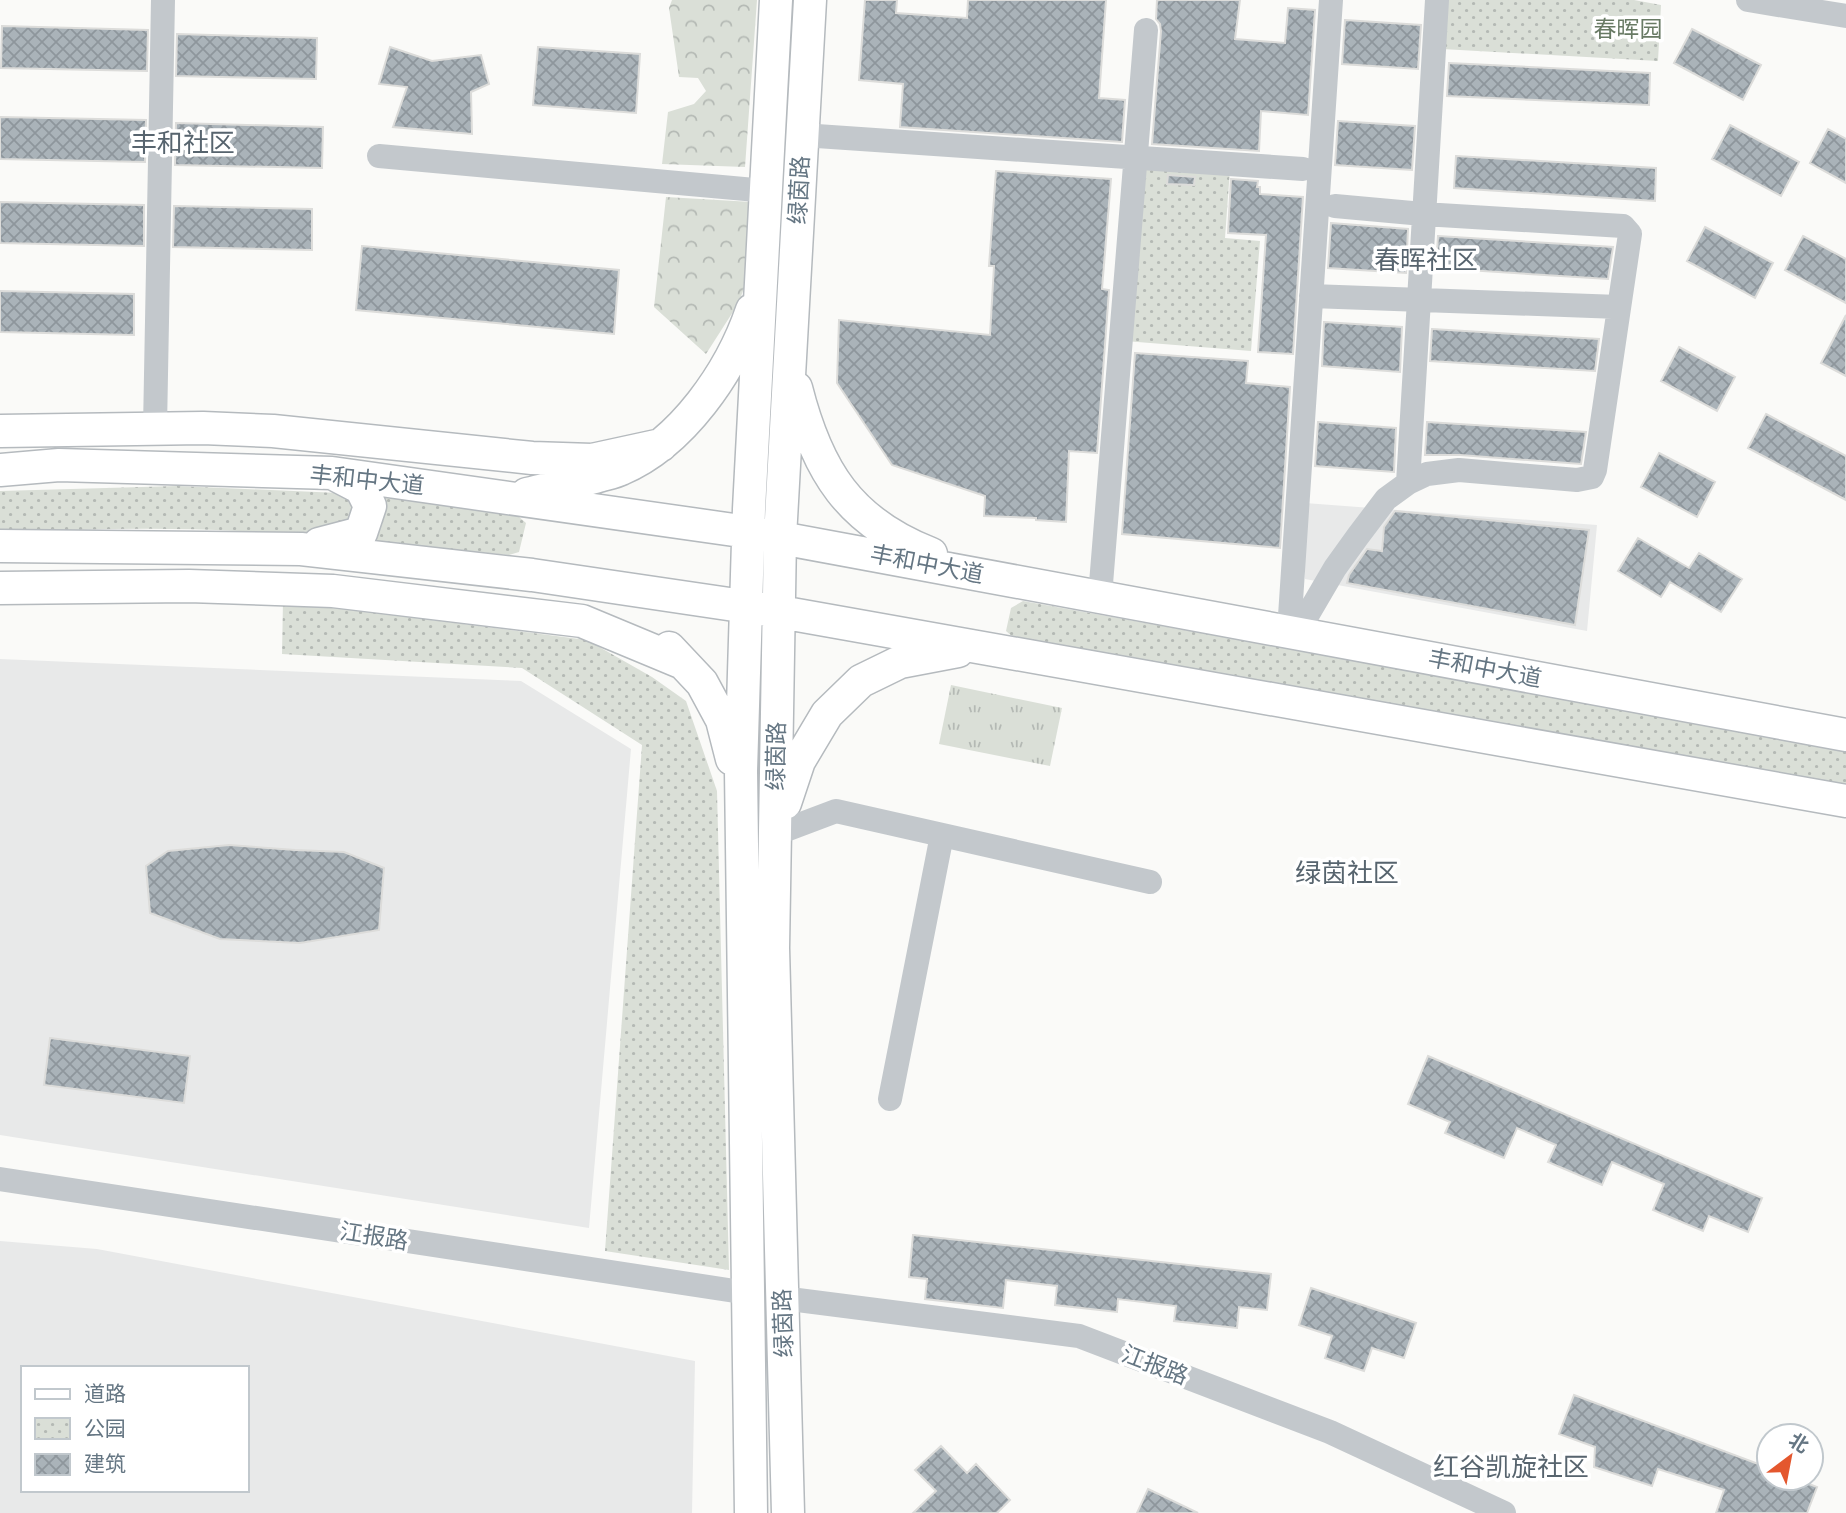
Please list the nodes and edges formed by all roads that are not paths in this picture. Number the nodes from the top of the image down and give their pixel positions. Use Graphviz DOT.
graph roads {
  1 [pos="163,0"];
  2 [pos="776,0"];
  3 [pos="810,0"];
  4 [pos="1331,0"];
  5 [pos="1437,0"];
  6 [pos="1748,0"];
  7 [pos="1846,16"];
  8 [pos="1146,30"];
  9 [pos="802,135"];
  10 [pos="379,156"];
  11 [pos="1135,157"];
  12 [pos="1303,169"];
  13 [pos="765,191"];
  14 [pos="1335,206"];
  15 [pos="1423,214"];
  16 [pos="761,282"];
  17 [pos="1311,296"];
  18 [pos="1419,300"];
  19 [pos="1619,307"];
  20 [pos="790,363"];
  21 [pos="155,428"];
  22 [pos="0,431"];
  23 [pos="662,445"];
  24 [pos="0,470"];
  25 [pos="332,473"];
  26 [pos="1408,483"];
  27 [pos="510,499"];
  28 [pos="748,532"];
  29 [pos="780,537"];
  30 [pos="0,547"];
  31 [pos="301,549"];
  32 [pos="500,571"];
  33 [pos="991,576"];
  34 [pos="0,588"];
  35 [pos="1100,596"];
  36 [pos="746,606"];
  37 [pos="779,611"];
  38 [pos="1293,632"];
  39 [pos="981,647"];
  40 [pos="683,663"];
  41 [pos="1846,735"];
  42 [pos="741,789"];
  43 [pos="1846,800"];
  44 [pos="775,834"];
  45 [pos="942,835"];
  46 [pos="1150,882"];
  47 [pos="890,1098"];
  48 [pos="0,1179"];
  49 [pos="748,1293"];
  50 [pos="782,1298"];
  51 [pos="751,1513"];
  52 [pos="788,1513"];
  53 [pos="1504,1513"];
  1 -- 21 [label="street"];
  2 -- 13 [label="main road, 绿茵路"];
  3 -- 9 [label="main road, 绿茵路"];
  4 -- 17 [label="street"];
  5 -- 15 [label="street"];
  6 -- 7 [label="street"];
  8 -- 11 [label="street"];
  9 -- 11 [label="street"];
  9 -- 20 [label="main road, 绿茵路"];
  10 -- 13 [label="street"];
  11 -- 12 [label="street"];
  11 -- 35 [label="street"];
  13 -- 16 [label="main road, 绿茵路"];
  14 -- 15 [label="street"];
  15 -- 18 [label="street"];
  15 -- 19 [label="street"];
  16 -- 23 [label="main road"];
  16 -- 28 [label="main road, 绿茵路"];
  17 -- 18 [label="street"];
  17 -- 38 [label="street"];
  18 -- 19 [label="street"];
  18 -- 26 [label="street"];
  19 -- 26 [label="street"];
  20 -- 29 [label="main road, 绿茵路"];
  20 -- 33 [label="main road"];
  21 -- 22 [label="main road"];
  21 -- 23 [label="main road"];
  23 -- 27 [label="main road"];
  24 -- 25 [label="main road, 丰和中大道"];
  25 -- 27 [label="main road, 丰和中大道"];
  25 -- 31 [label="main road"];
  26 -- 38 [label="street"];
  27 -- 28 [label="main road, 丰和中大道"];
  28 -- 29 [label="main road, 丰和中大道"];
  28 -- 36 [label="main road, 绿茵路"];
  29 -- 33 [label="main road, 丰和中大道"];
  29 -- 37 [label="main road, 绿茵路"];
  30 -- 31 [label="main road"];
  31 -- 32 [label="main road"];
  32 -- 36 [label="main road"];
  32 -- 40 [label="main road"];
  33 -- 35 [label="main road, 丰和中大道"];
  34 -- 40 [label="main road"];
  35 -- 38 [label="main road, 丰和中大道"];
  36 -- 37 [label="main road"];
  36 -- 42 [label="main road, 绿茵路"];
  37 -- 39 [label="main road"];
  37 -- 44 [label="main road, 绿茵路"];
  38 -- 41 [label="main road, 丰和中大道"];
  39 -- 43 [label="main road"];
  39 -- 44 [label="main road"];
  40 -- 42 [label="main road"];
  42 -- 49 [label="main road, 绿茵路"];
  44 -- 45 [label="street"];
  44 -- 50 [label="main road, 绿茵路"];
  45 -- 46 [label="street"];
  45 -- 47 [label="street"];
  48 -- 49 [label="street, 江报路"];
  49 -- 51 [label="main road, 绿茵路"];
  50 -- 52 [label="main road, 绿茵路"];
  50 -- 53 [label="street, 江报路"];
}
